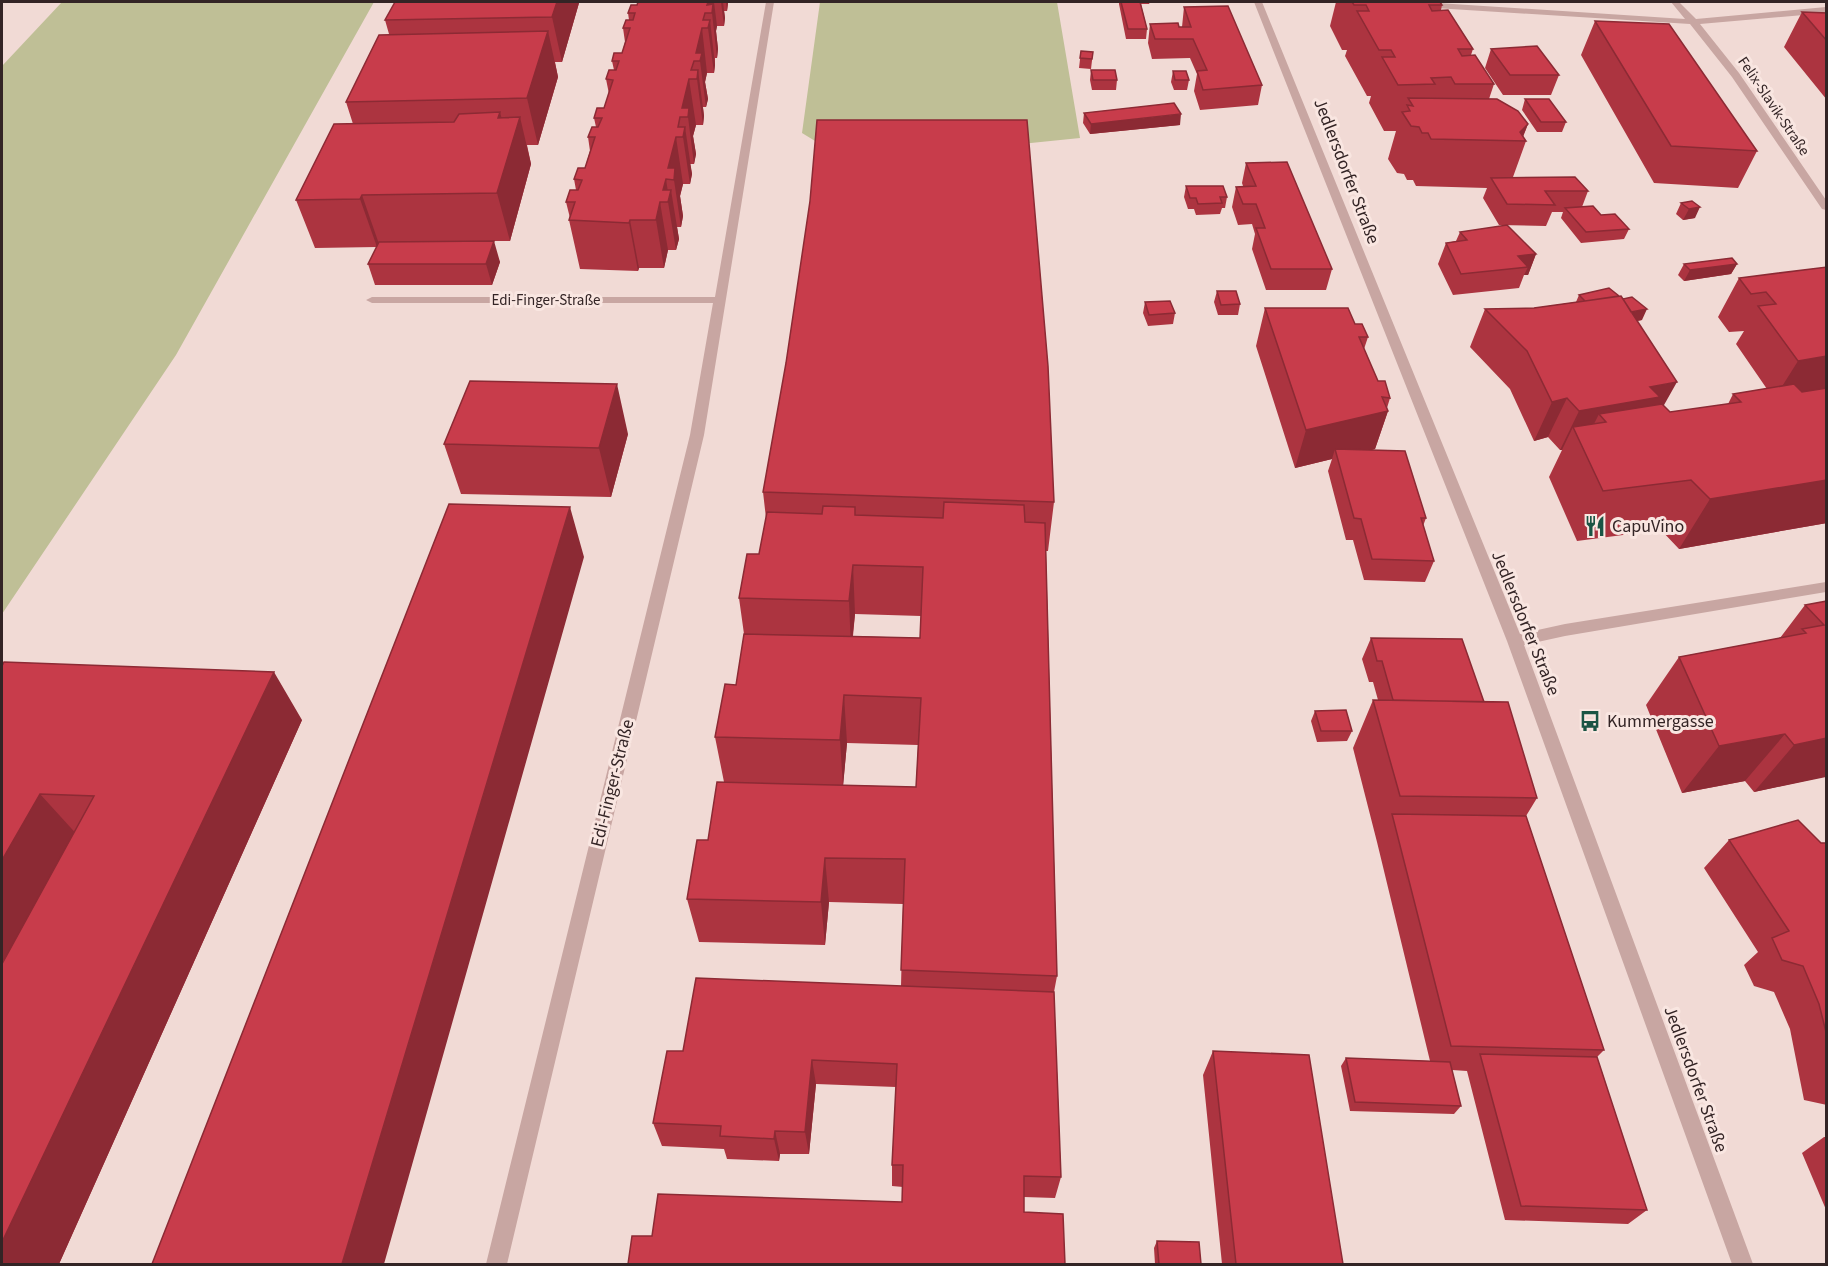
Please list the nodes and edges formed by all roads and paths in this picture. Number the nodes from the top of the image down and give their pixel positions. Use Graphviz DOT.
graph roads {
  1 [pos="770,2"];
  2 [pos="1258,2"];
  3 [pos="1675,2"];
  4 [pos="1414,4"];
  5 [pos="1827,10"];
  6 [pos="1696,22"];
  7 [pos="1827,207"];
  8 [pos="372,300"];
  9 [pos="720,300"];
  10 [pos="1827,587"];
  11 [pos="1515,641"];
  12 [pos="496,1264"];
  13 [pos="1743,1264"];
  1 -- 9 [label="street, Edi-Finger-Straße"];
  2 -- 11 [label="street, Jedlersdorfer Straße"];
  3 -- 6 [label="street, Felix-Slavik-Straße"];
  4 -- 6 [label="street"];
  5 -- 6 [label="street"];
  6 -- 7 [label="street, Felix-Slavik-Straße"];
  8 -- 9 [label="street, Edi-Finger-Straße"];
  9 -- 12 [label="street, Edi-Finger-Straße"];
  10 -- 11 [label="street"];
  11 -- 13 [label="street, Jedlersdorfer Straße"];
}
